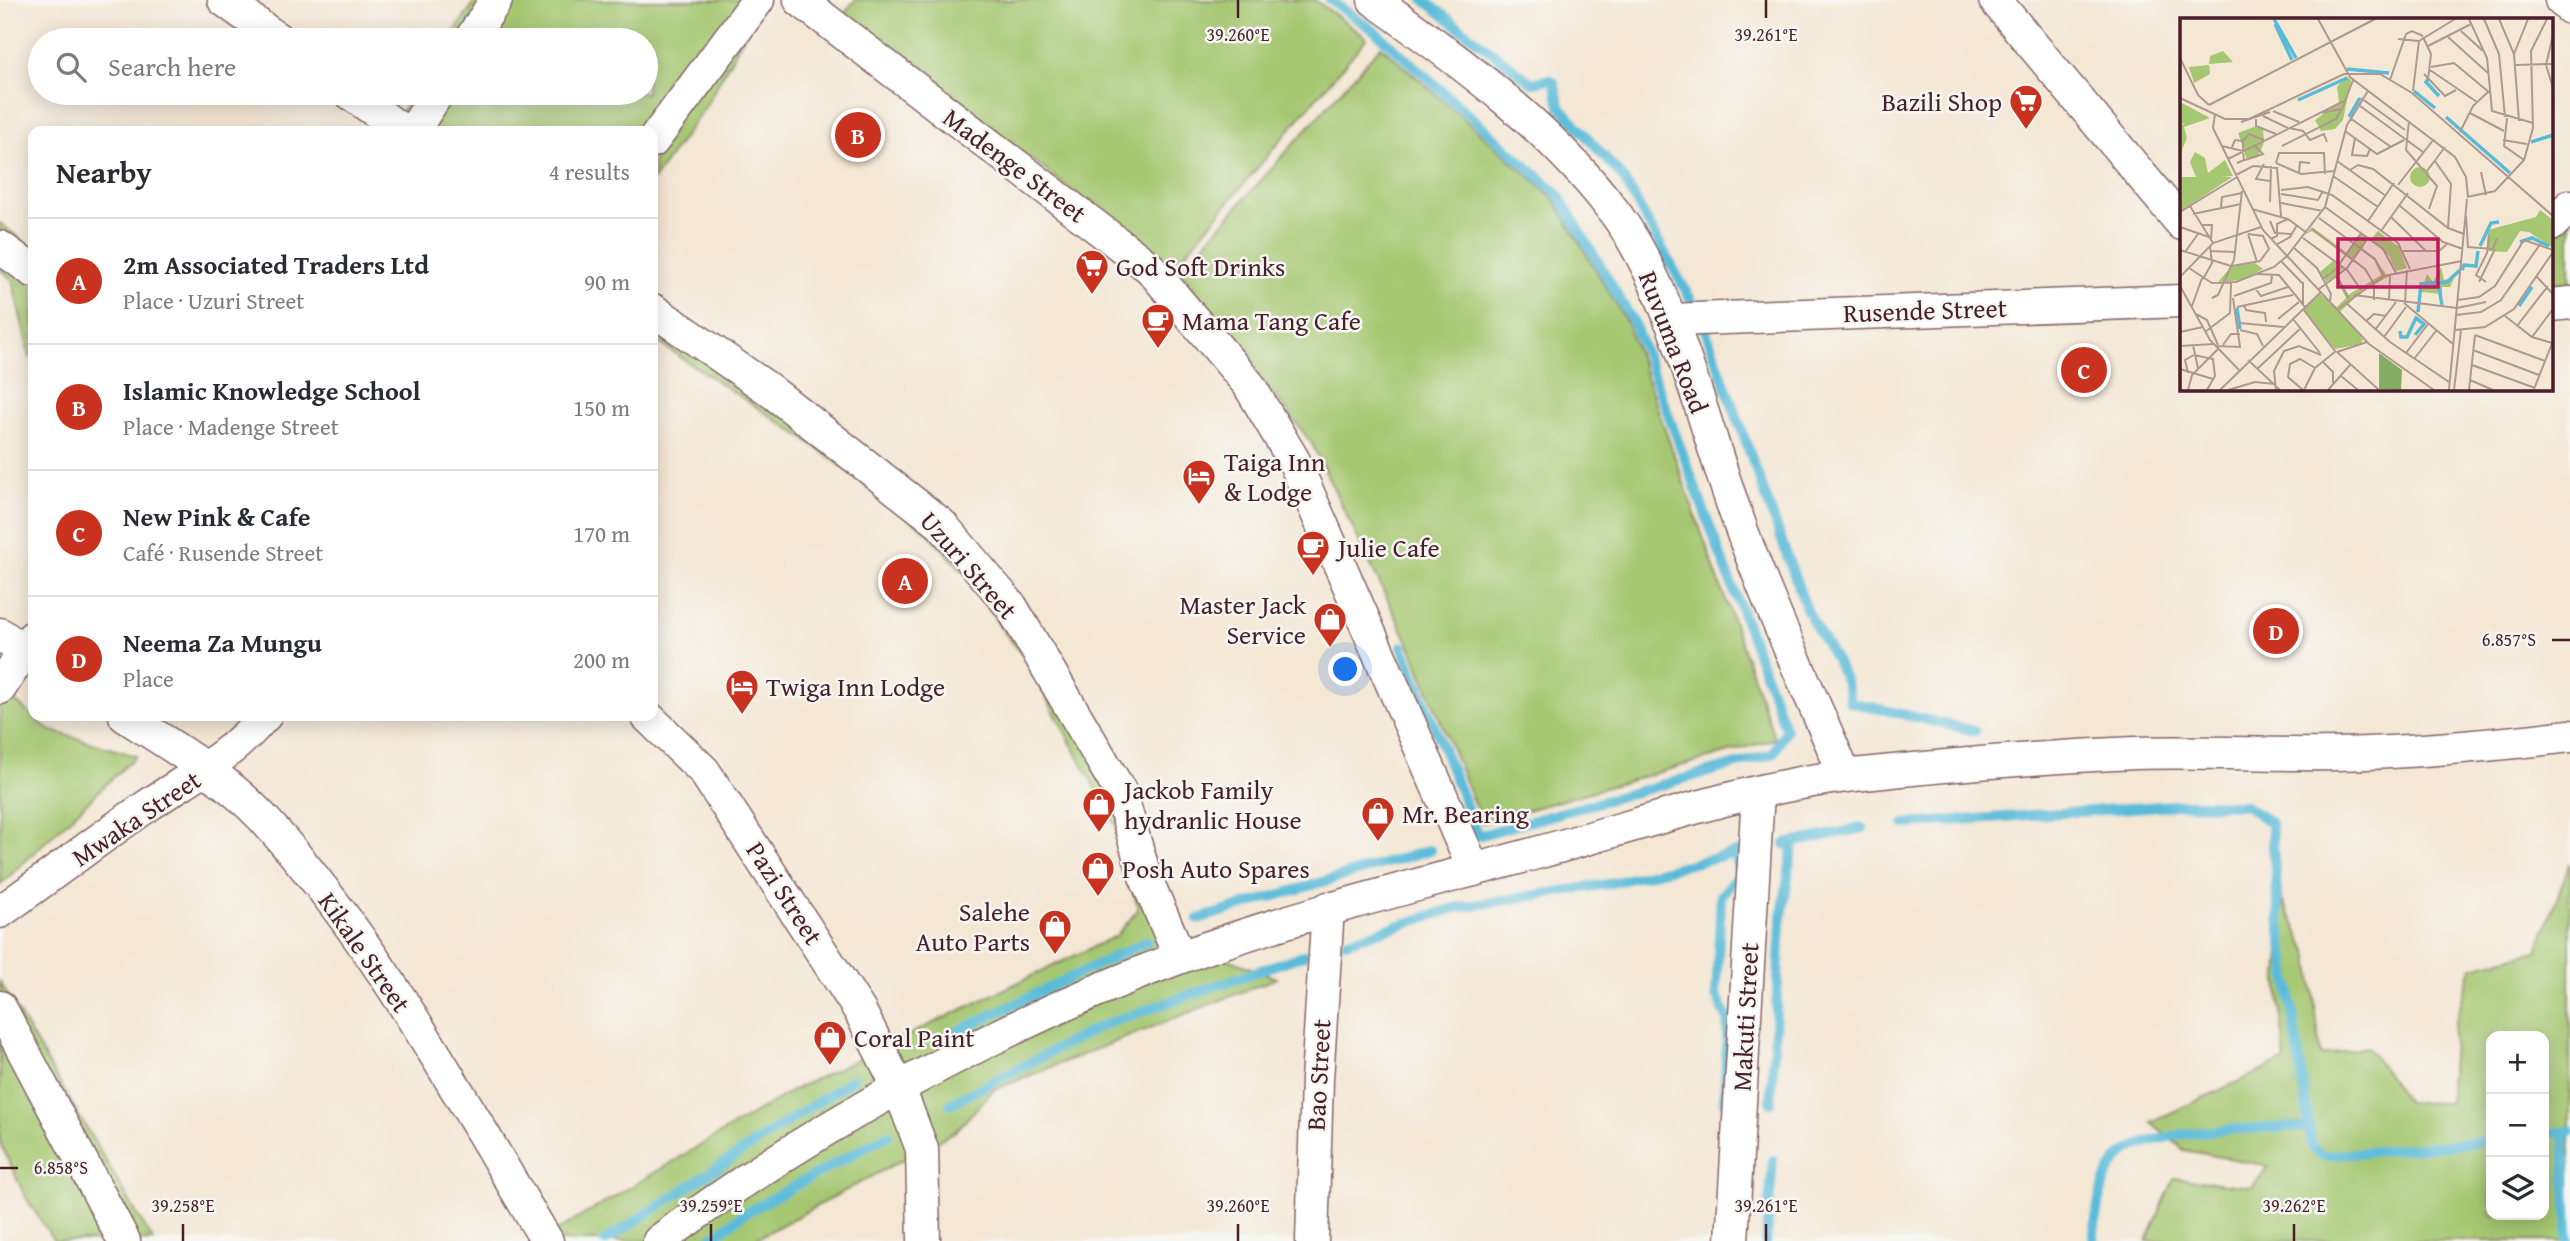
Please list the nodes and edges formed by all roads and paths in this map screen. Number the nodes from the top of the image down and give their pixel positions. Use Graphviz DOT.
graph roads {
  1 [pos="224,0"];
  2 [pos="496,0"];
  3 [pos="758,0"];
  4 [pos="800,0"];
  5 [pos="1374,0"];
  6 [pos="1995,0"];
  7 [pos="2561,0"];
  8 [pos="2570,8"];
  9 [pos="262,28"];
  10 [pos="478,28"];
  11 [pos="367,105"];
  12 [pos="430,105"];
  13 [pos="396,126"];
  14 [pos="416,126"];
  15 [pos="658,134"];
  16 [pos="2570,206"];
  17 [pos="2180,222"];
  18 [pos="2552,224"];
  19 [pos="0,247"];
  20 [pos="28,267"];
  21 [pos="2180,301"];
  22 [pos="2570,303"];
  23 [pos="2552,304"];
  24 [pos="658,313"];
  25 [pos="1670,320"];
  26 [pos="23,645"];
  27 [pos="0,688"];
  28 [pos="133,721"];
  29 [pos="260,721"];
  30 [pos="652,721"];
  31 [pos="2570,736"];
  32 [pos="207,769"];
  33 [pos="1845,776"];
  34 [pos="1758,792"];
  35 [pos="1474,870"];
  36 [pos="1328,908"];
  37 [pos="0,912"];
  38 [pos="1180,957"];
  39 [pos="0,1007"];
  40 [pos="899,1088"];
  41 [pos="124,1241"];
  42 [pos="547,1241"];
  43 [pos="659,1241"];
  44 [pos="924,1241"];
  45 [pos="1312,1241"];
  46 [pos="1732,1241"];
  1 -- 9 [label="street"];
  2 -- 10 [label="street"];
  3 -- 15 [label="street"];
  4 -- 35 [label="street, Madenge Street"];
  5 -- 25 [label="street, Ruvuma Road"];
  6 -- 17 [label="street"];
  7 -- 8 [label="street"];
  11 -- 13 [label="street"];
  12 -- 14 [label="street"];
  16 -- 18 [label="street"];
  19 -- 20 [label="street"];
  21 -- 25 [label="street, Rusende Street"];
  22 -- 23 [label="street"];
  24 -- 38 [label="street, Uzuri Street"];
  25 -- 33 [label="street, Ruvuma Road"];
  26 -- 27 [label="street"];
  28 -- 32 [label="street, Kikale Street"];
  29 -- 32 [label="street, Mwaka Street"];
  30 -- 40 [label="street, Pazi Street"];
  31 -- 33 [label="street"];
  32 -- 37 [label="street, Mwaka Street"];
  32 -- 42 [label="street, Kikale Street"];
  33 -- 34 [label="street"];
  34 -- 35 [label="street"];
  34 -- 46 [label="street, Makuti Street"];
  35 -- 36 [label="street"];
  36 -- 38 [label="street"];
  36 -- 45 [label="street, Bao Street"];
  38 -- 40 [label="street"];
  39 -- 41 [label="street"];
  40 -- 43 [label="street"];
  40 -- 44 [label="street, Pazi Street"];
}
